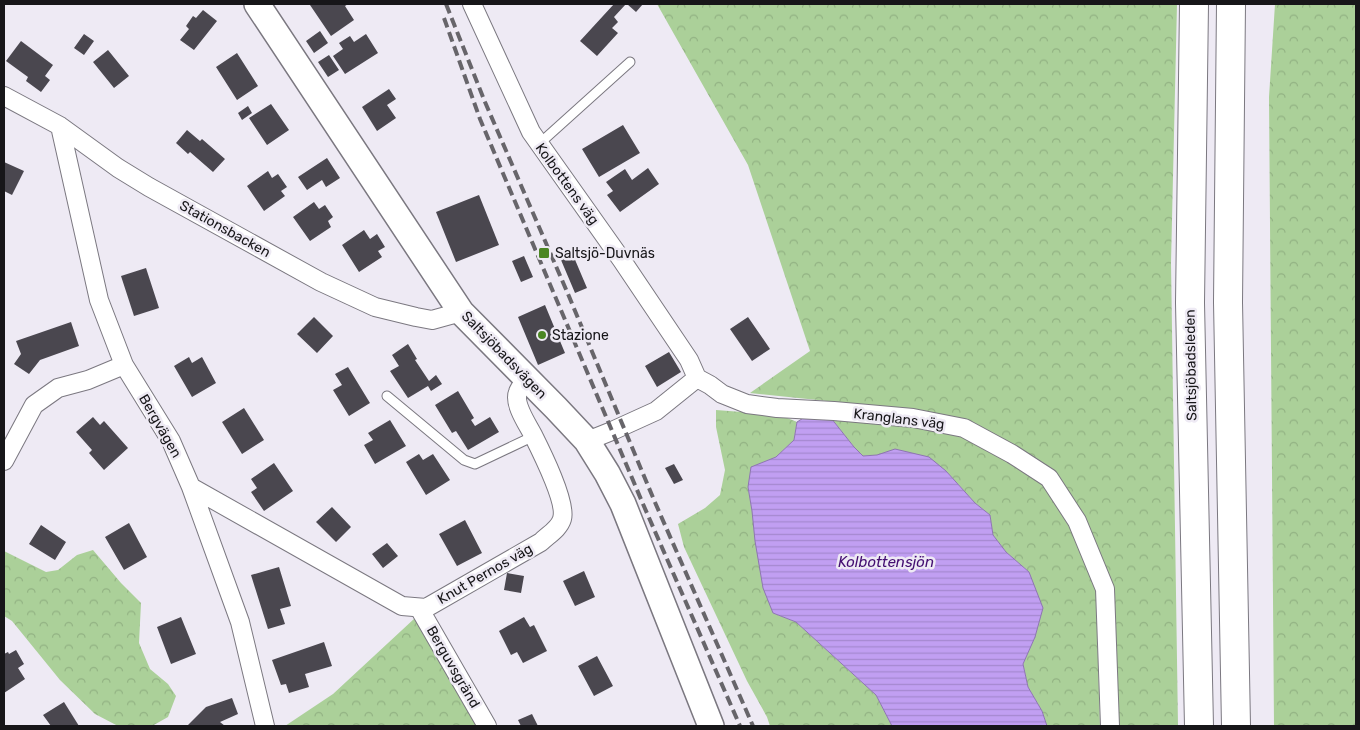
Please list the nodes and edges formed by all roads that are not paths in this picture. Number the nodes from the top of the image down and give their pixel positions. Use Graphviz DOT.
graph roads {
  1 [pos="257,4"];
  2 [pos="472,4"];
  3 [pos="1194,4"];
  4 [pos="1231,4"];
  5 [pos="630,62"];
  6 [pos="4,96"];
  7 [pos="60,126"];
  8 [pos="539,144"];
  9 [pos="461,312"];
  10 [pos="124,365"];
  11 [pos="698,378"];
  12 [pos="527,379"];
  13 [pos="387,396"];
  14 [pos="534,436"];
  15 [pos="587,441"];
  16 [pos="4,461"];
  17 [pos="191,487"];
  18 [pos="419,608"];
  19 [pos="265,726"];
  20 [pos="487,726"];
  21 [pos="711,726"];
  22 [pos="1110,726"];
  23 [pos="1199,726"];
  24 [pos="1236,726"];
  1 -- 9 [label="street, Saltsjöbadsvägen"];
  2 -- 8 [label="street, Kolbottens väg"];
  3 -- 23 [label="highway, Saltsjöbadsleden"];
  4 -- 24 [label="highway"];
  5 -- 8 [label="lane"];
  6 -- 7 [label="street, Stationsbacken"];
  7 -- 9 [label="street, Stationsbacken"];
  7 -- 10 [label="street, Bergvägen"];
  8 -- 11 [label="street, Kolbottens väg"];
  9 -- 12 [label="street, Saltsjöbadsvägen"];
  10 -- 16 [label="street"];
  10 -- 17 [label="street, Bergvägen"];
  11 -- 15 [label="street"];
  11 -- 22 [label="street, Kranglans väg"];
  12 -- 14 [label="street, Knut Pernos väg"];
  12 -- 15 [label="street, Saltsjöbadsvägen"];
  13 -- 14 [label="lane"];
  14 -- 18 [label="street, Knut Pernos väg"];
  15 -- 21 [label="street, Saltsjöbadsvägen"];
  17 -- 18 [label="street, Knut Pernos väg"];
  17 -- 19 [label="street, Bergvägen"];
  18 -- 20 [label="street, Berguvsgränd"];
}
